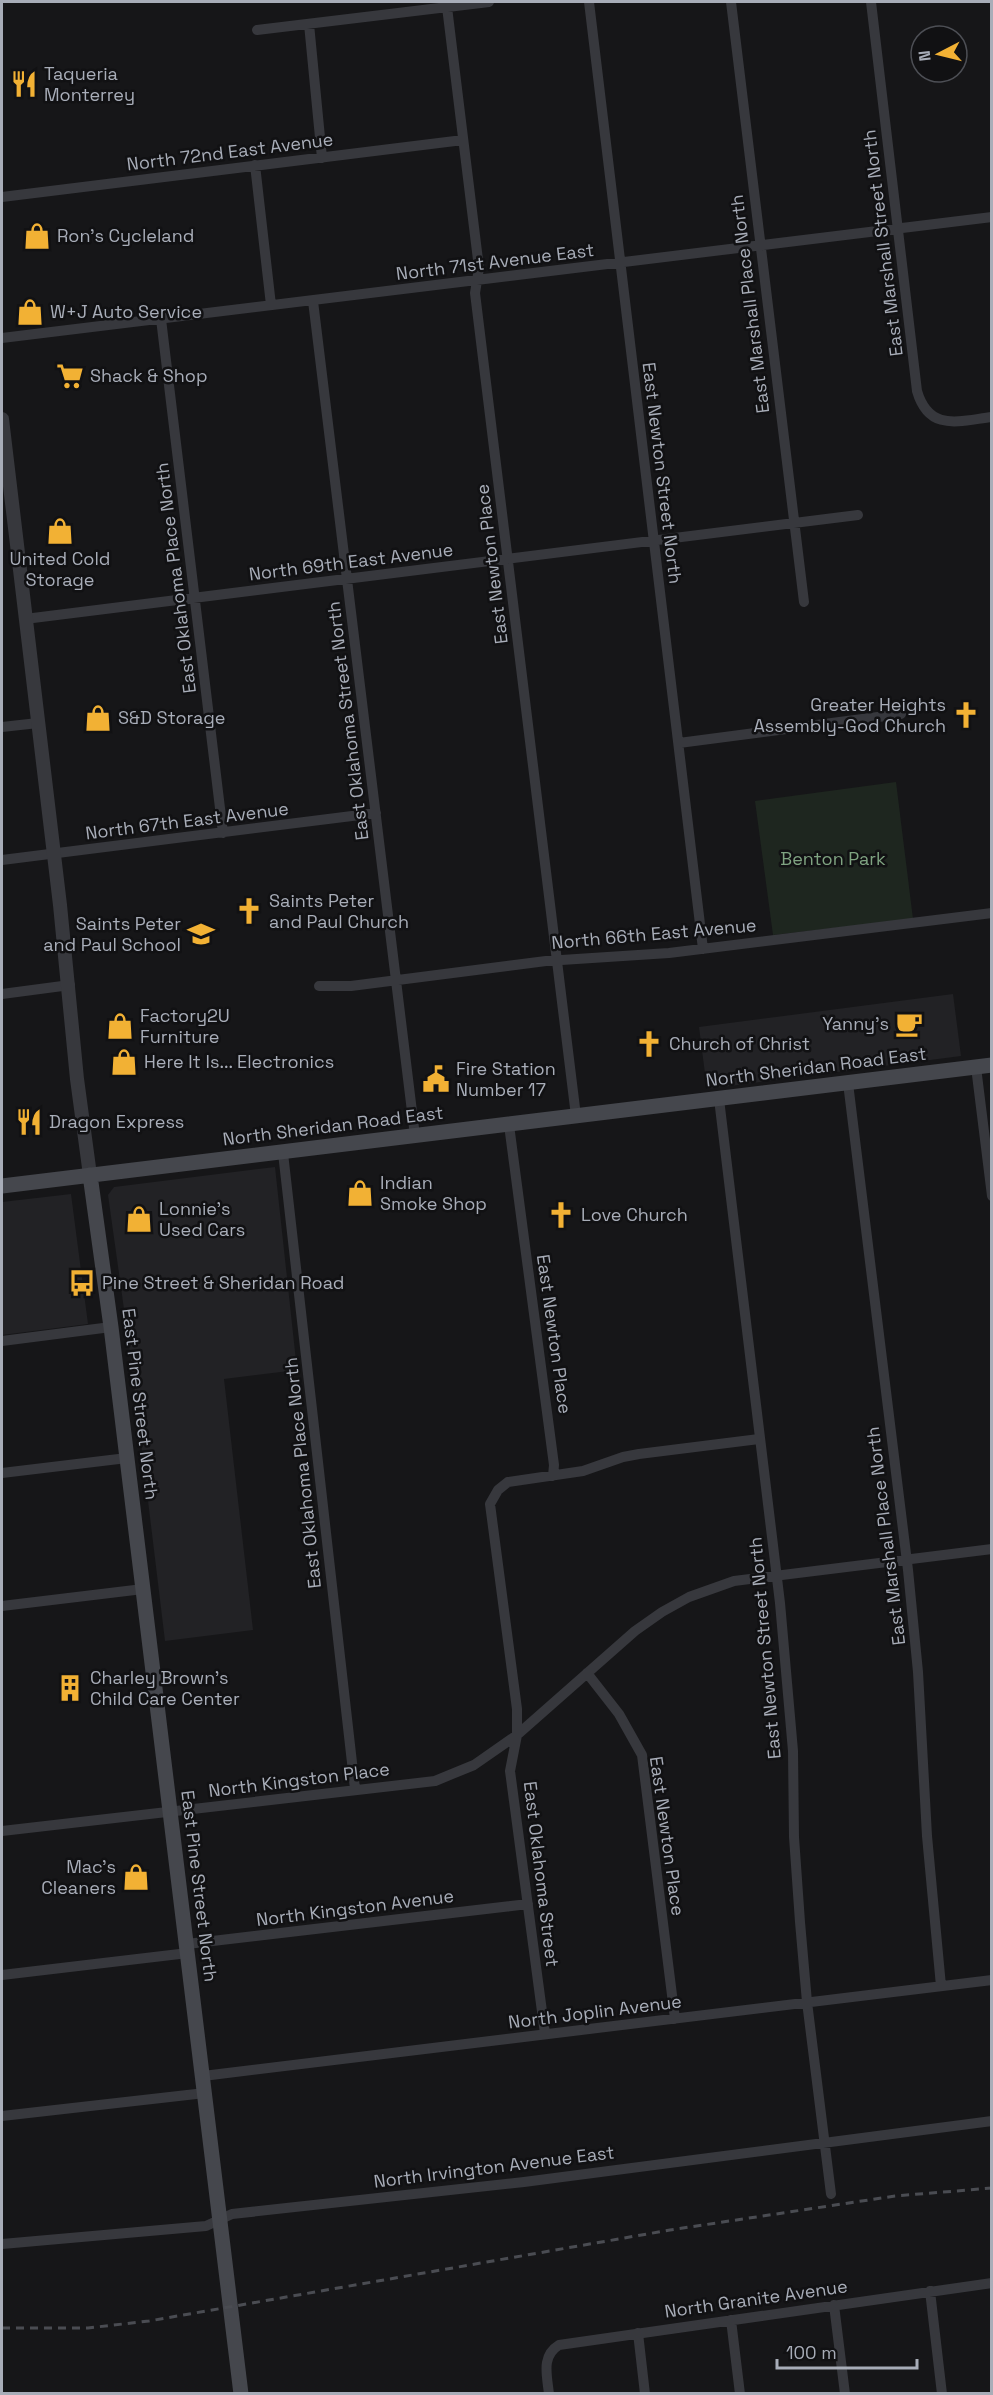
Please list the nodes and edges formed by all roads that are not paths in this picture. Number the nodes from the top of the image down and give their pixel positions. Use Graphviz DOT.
graph roads {
  1 [pos="489,2"];
  2 [pos="588,2"];
  3 [pos="730,2"];
  4 [pos="871,2"];
  5 [pos="447,7"];
  6 [pos="309,24"];
  7 [pos="257,30"];
  8 [pos="463,140"];
  9 [pos="322,158"];
  10 [pos="255,165"];
  11 [pos="2,197"];
  12 [pos="992,217"];
  13 [pos="899,228"];
  14 [pos="759,246"];
  15 [pos="620,264"];
  16 [pos="477,280"];
  17 [pos="313,301"];
  18 [pos="271,305"];
  19 [pos="160,319"];
  20 [pos="2,339"];
  21 [pos="992,417"];
  22 [pos="2,419"];
  23 [pos="858,515"];
  24 [pos="794,524"];
  25 [pos="654,541"];
  26 [pos="508,560"];
  27 [pos="347,579"];
  28 [pos="196,598"];
  29 [pos="804,602"];
  30 [pos="26,618"];
  31 [pos="901,714"];
  32 [pos="38,723"];
  33 [pos="2,727"];
  34 [pos="679,743"];
  35 [pos="376,813"];
  36 [pos="223,833"];
  37 [pos="54,854"];
  38 [pos="2,860"];
  39 [pos="992,913"];
  40 [pos="703,949"];
  41 [pos="557,961"];
  42 [pos="396,980"];
  43 [pos="70,985"];
  44 [pos="319,986"];
  45 [pos="2,994"];
  46 [pos="992,1065"];
  47 [pos="976,1067"];
  48 [pos="848,1083"];
  49 [pos="719,1099"];
  50 [pos="576,1116"];
  51 [pos="509,1125"];
  52 [pos="415,1136"];
  53 [pos="283,1153"];
  54 [pos="90,1175"];
  55 [pos="2,1186"];
  56 [pos="992,1196"];
  57 [pos="111,1327"];
  58 [pos="2,1341"];
  59 [pos="759,1439"];
  60 [pos="127,1458"];
  61 [pos="2,1473"];
  62 [pos="553,1476"];
  63 [pos="992,1549"];
  64 [pos="906,1559"];
  65 [pos="777,1575"];
  66 [pos="143,1589"];
  67 [pos="2,1606"];
  68 [pos="587,1673"];
  69 [pos="517,1735"];
  70 [pos="355,1789"];
  71 [pos="170,1812"];
  72 [pos="2,1831"];
  73 [pos="528,1904"];
  74 [pos="188,1949"];
  75 [pos="2,1975"];
  76 [pos="992,1980"];
  77 [pos="941,1986"];
  78 [pos="807,2002"];
  79 [pos="675,2019"];
  80 [pos="545,2034"];
  81 [pos="203,2076"];
  82 [pos="205,2093"];
  83 [pos="2,2116"];
  84 [pos="992,2121"];
  85 [pos="824,2142"];
  86 [pos="831,2194"];
  87 [pos="220,2219"];
  88 [pos="2,2244"];
  89 [pos="992,2283"];
  90 [pos="930,2291"];
  91 [pos="834,2305"];
  92 [pos="731,2320"];
  93 [pos="638,2333"];
  94 [pos="241,2394"];
  95 [pos="549,2394"];
  96 [pos="645,2394"];
  97 [pos="740,2394"];
  98 [pos="845,2394"];
  99 [pos="942,2394"];
  1 -- 5 [label="street"];
  2 -- 15 [label="street, East Newton Street North"];
  3 -- 14 [label="street, East Marshall Place North"];
  4 -- 13 [label="street, East Marshall Street North"];
  5 -- 6 [label="street"];
  5 -- 8 [label="street, East Newton Place"];
  6 -- 7 [label="street"];
  6 -- 9 [label="street"];
  8 -- 9 [label="street, North 72nd East Avenue"];
  8 -- 16 [label="street, East Newton Place"];
  9 -- 10 [label="street, North 72nd East Avenue"];
  10 -- 11 [label="street, North 72nd East Avenue"];
  10 -- 18 [label="street"];
  12 -- 13 [label="street, North 71st Avenue East"];
  13 -- 14 [label="street, North 71st Avenue East"];
  13 -- 21 [label="street, East Marshall Street North"];
  14 -- 15 [label="street, North 71st Avenue East"];
  14 -- 24 [label="street, East Marshall Place North"];
  15 -- 16 [label="street, North 71st Avenue East"];
  15 -- 25 [label="street, East Newton Street North"];
  16 -- 17 [label="street, North 71st Avenue East"];
  16 -- 26 [label="street, East Newton Place"];
  17 -- 18 [label="street, North 71st Avenue East"];
  17 -- 27 [label="street, East Oklahoma Street North"];
  18 -- 19 [label="street, North 71st Avenue East"];
  19 -- 20 [label="street, North 71st Avenue East"];
  19 -- 28 [label="street, East Oklahoma Place North"];
  22 -- 30 [label="street, East Pine Street North"];
  23 -- 24 [label="street, North 69th East Avenue"];
  24 -- 25 [label="street, North 69th East Avenue"];
  24 -- 29 [label="street, East Marshall Place North"];
  25 -- 26 [label="street, North 69th East Avenue"];
  25 -- 34 [label="street, East Newton Street North"];
  26 -- 27 [label="street, North 69th East Avenue"];
  26 -- 41 [label="street, East Newton Place"];
  27 -- 28 [label="street, North 69th East Avenue"];
  27 -- 35 [label="street, East Oklahoma Street North"];
  28 -- 30 [label="street, North 69th East Avenue"];
  28 -- 36 [label="street, East Oklahoma Place North"];
  30 -- 32 [label="street, East Pine Street North"];
  31 -- 34 [label="street"];
  32 -- 33 [label="street"];
  32 -- 37 [label="street, East Pine Street North"];
  34 -- 40 [label="street, East Newton Street North"];
  35 -- 36 [label="street, North 67th East Avenue"];
  35 -- 42 [label="street, East Oklahoma Street North"];
  36 -- 37 [label="street, North 67th East Avenue"];
  37 -- 38 [label="street, North 67th East Avenue"];
  37 -- 43 [label="street, East Pine Street North"];
  39 -- 40 [label="street, North 66th East Avenue"];
  40 -- 41 [label="street, North 66th East Avenue"];
  41 -- 42 [label="street, North 66th East Avenue"];
  41 -- 50 [label="street, East Newton Place"];
  42 -- 44 [label="street, North 66th East Avenue"];
  42 -- 52 [label="street, East Oklahoma Street North"];
  43 -- 45 [label="street"];
  43 -- 54 [label="street, East Pine Street North"];
  46 -- 47 [label="main road, North Sheridan Road East"];
  47 -- 48 [label="main road, North Sheridan Road East"];
  47 -- 56 [label="street"];
  48 -- 49 [label="main road, North Sheridan Road East"];
  48 -- 64 [label="street, East Marshall Place North"];
  49 -- 50 [label="main road, North Sheridan Road East"];
  49 -- 59 [label="street, East Newton Street North"];
  50 -- 51 [label="main road, North Sheridan Road East"];
  51 -- 52 [label="main road, North Sheridan Road East"];
  51 -- 62 [label="street, East Newton Place"];
  52 -- 53 [label="main road, North Sheridan Road East"];
  53 -- 54 [label="main road, North Sheridan Road East"];
  53 -- 70 [label="street, East Oklahoma Place North"];
  54 -- 55 [label="main road, North Sheridan Road East"];
  54 -- 57 [label="main road, East Pine Street North"];
  57 -- 58 [label="street"];
  57 -- 60 [label="main road, East Pine Street North"];
  59 -- 62 [label="street"];
  59 -- 65 [label="street, East Newton Street North"];
  60 -- 61 [label="street"];
  60 -- 66 [label="main road, East Pine Street North"];
  62 -- 69 [label="street, East Oklahoma Street"];
  63 -- 64 [label="street, North Kingston Place"];
  64 -- 65 [label="street, North Kingston Place"];
  64 -- 77 [label="street, East Marshall Place North"];
  65 -- 68 [label="street, North Kingston Place"];
  65 -- 78 [label="street, East Newton Street North"];
  66 -- 67 [label="street"];
  66 -- 71 [label="main road, East Pine Street North"];
  68 -- 69 [label="street, North Kingston Place"];
  68 -- 79 [label="street, East Newton Place"];
  69 -- 70 [label="street, North Kingston Place"];
  69 -- 73 [label="street, East Oklahoma Street"];
  70 -- 71 [label="street, North Kingston Place"];
  71 -- 72 [label="street, North Kingston Place"];
  71 -- 74 [label="main road, East Pine Street North"];
  73 -- 74 [label="street, North Kingston Avenue"];
  73 -- 80 [label="street, East Oklahoma Street"];
  74 -- 75 [label="street, North Kingston Avenue"];
  74 -- 81 [label="main road, East Pine Street North"];
  76 -- 77 [label="street, North Joplin Avenue"];
  77 -- 78 [label="street, North Joplin Avenue"];
  78 -- 79 [label="street, North Joplin Avenue"];
  78 -- 85 [label="street, East Newton Street North"];
  79 -- 80 [label="street, North Joplin Avenue"];
  80 -- 81 [label="street, North Joplin Avenue"];
  81 -- 82 [label="main road, East Pine Street North"];
  82 -- 83 [label="street"];
  82 -- 87 [label="main road, East Pine Street North"];
  84 -- 85 [label="street, North Irvington Avenue East"];
  85 -- 86 [label="street, East Newton Street North"];
  85 -- 87 [label="street, North Irvington Avenue East"];
  87 -- 88 [label="street, North Irvington Avenue East"];
  87 -- 94 [label="main road, East Pine Street North"];
  89 -- 90 [label="street, North Granite Avenue"];
  90 -- 91 [label="street, North Granite Avenue"];
  90 -- 99 [label="street"];
  91 -- 92 [label="street, North Granite Avenue"];
  91 -- 98 [label="street"];
  92 -- 93 [label="street, North Granite Avenue"];
  92 -- 97 [label="street"];
  93 -- 95 [label="street, North Granite Avenue"];
  93 -- 96 [label="street"];
}
